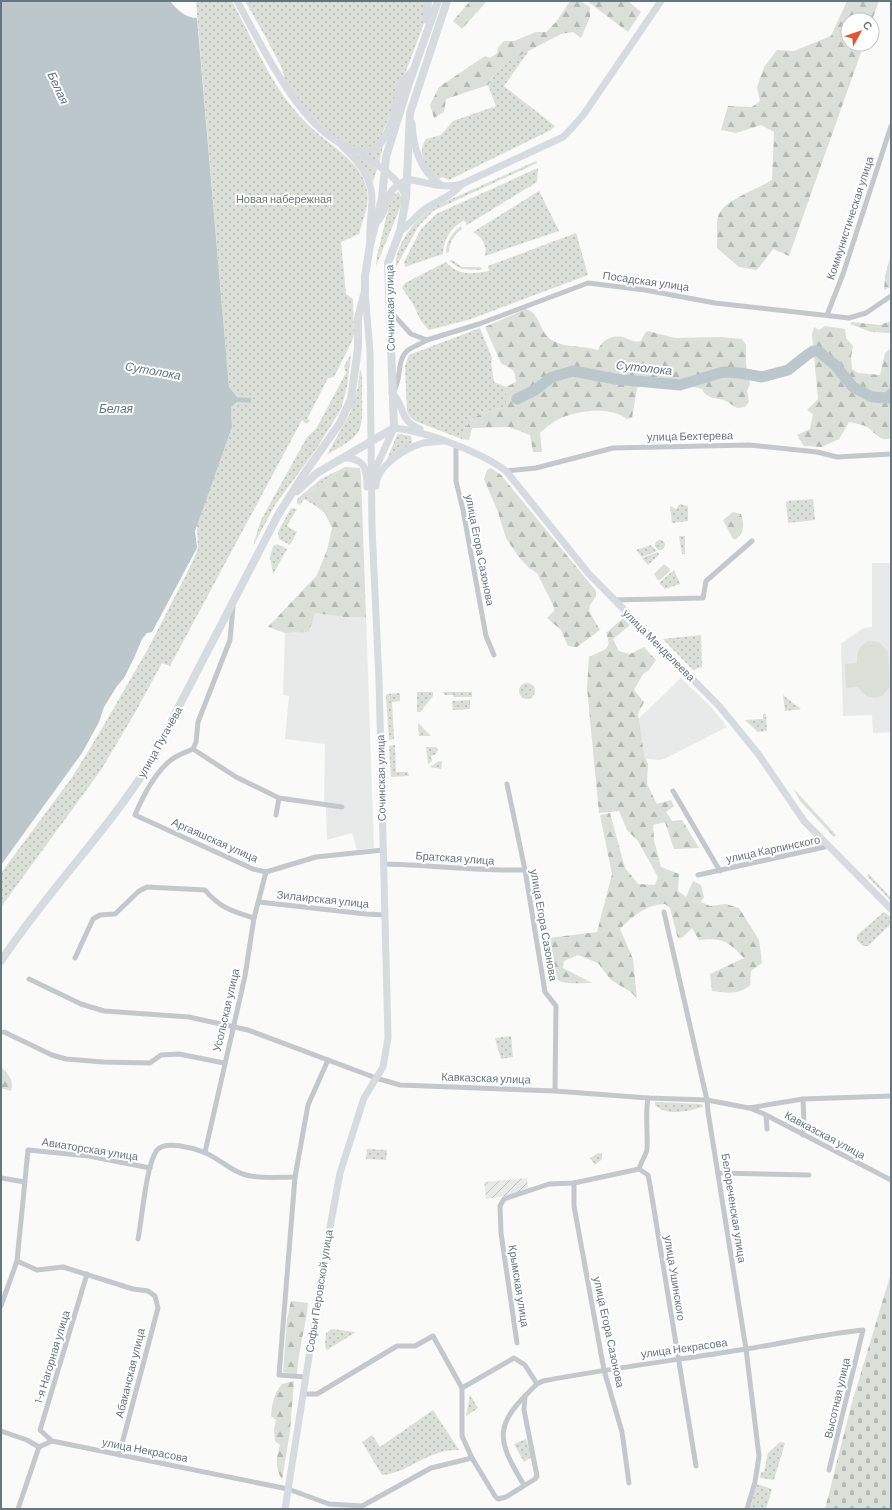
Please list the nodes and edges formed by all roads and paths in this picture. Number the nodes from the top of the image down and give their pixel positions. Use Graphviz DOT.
graph roads {
  1 [pos="237,1"];
  2 [pos="428,1"];
  3 [pos="438,1"];
  4 [pos="447,1"];
  5 [pos="661,1"];
  6 [pos="420,51"];
  7 [pos="414,70"];
  8 [pos="410,113"];
  9 [pos="891,126"];
  10 [pos="341,145"];
  11 [pos="349,148"];
  12 [pos="388,173"];
  13 [pos="408,179"];
  14 [pos="398,184"];
  15 [pos="462,184"];
  16 [pos="391,191"];
  17 [pos="405,196"];
  18 [pos="375,224"];
  19 [pos="400,231"];
  20 [pos="370,245"];
  21 [pos="365,291"];
  22 [pos="891,296"];
  23 [pos="388,308"];
  24 [pos="827,315"];
  25 [pos="426,340"];
  26 [pos="392,393"];
  27 [pos="394,428"];
  28 [pos="371,441"];
  29 [pos="443,441"];
  30 [pos="456,446"];
  31 [pos="891,454"];
  32 [pos="342,458"];
  33 [pos="506,471"];
  34 [pos="372,476"];
  35 [pos="286,502"];
  36 [pos="372,528"];
  37 [pos="752,542"];
  38 [pos="614,600"];
  39 [pos="233,603"];
  40 [pos="494,655"];
  41 [pos="193,749"];
  42 [pos="507,784"];
  43 [pos="673,791"];
  44 [pos="279,798"];
  45 [pos="342,807"];
  46 [pos="276,815"];
  47 [pos="829,846"];
  48 [pos="383,850"];
  49 [pos="384,864"];
  50 [pos="525,870"];
  51 [pos="720,871"];
  52 [pos="266,872"];
  53 [pos="698,875"];
  54 [pos="259,902"];
  55 [pos="891,909"];
  56 [pos="664,912"];
  57 [pos="385,915"];
  58 [pos="254,918"];
  59 [pos="76,958"];
  60 [pos="1,961"];
  61 [pos="29,978"];
  62 [pos="232,1027"];
  63 [pos="4,1032"];
  64 [pos="328,1060"];
  65 [pos="224,1063"];
  66 [pos="376,1078"];
  67 [pos="555,1091"];
  68 [pos="891,1096"];
  69 [pos="648,1098"];
  70 [pos="803,1099"];
  71 [pos="707,1100"];
  72 [pos="749,1108"];
  73 [pos="766,1115"];
  74 [pos="767,1129"];
  75 [pos="803,1135"];
  76 [pos="205,1152"];
  77 [pos="150,1168"];
  78 [pos="639,1169"];
  79 [pos="718,1173"];
  80 [pos="809,1175"];
  81 [pos="1,1178"];
  82 [pos="295,1178"];
  83 [pos="891,1180"];
  84 [pos="25,1182"];
  85 [pos="574,1183"];
  86 [pos="138,1239"];
  87 [pos="17,1261"];
  88 [pos="87,1274"];
  89 [pos="1,1306"];
  90 [pos="863,1330"];
  91 [pos="517,1343"];
  92 [pos="746,1349"];
  93 [pos="678,1359"];
  94 [pos="604,1370"];
  95 [pos="306,1377"];
  96 [pos="537,1384"];
  97 [pos="462,1388"];
  98 [pos="303,1394"];
  99 [pos="525,1396"];
  100 [pos="1,1432"];
  101 [pos="52,1441"];
  102 [pos="39,1446"];
  103 [pos="120,1456"];
  104 [pos="472,1458"];
  105 [pos="696,1466"];
  106 [pos="829,1470"];
  107 [pos="629,1483"];
  108 [pos="524,1486"];
  109 [pos="288,1489"];
  110 [pos="18,1509"];
  111 [pos="285,1509"];
  112 [pos="747,1509"];
  1 -- 10 [label="main road"];
  2 -- 6 [label="main road"];
  3 -- 6 [label="main road, Сочинская улица"];
  4 -- 8 [label="main road, Сочинская улица"];
  5 -- 15 [label="main road"];
  6 -- 7 [label="main road, Сочинская улица"];
  7 -- 11 [label="main road"];
  7 -- 12 [label="main road, Сочинская улица"];
  8 -- 13 [label="main road, Сочинская улица"];
  8 -- 15 [label="main road"];
  9 -- 24 [label="street, Коммунистическая улица"];
  10 -- 11 [label="main road"];
  10 -- 20 [label="main road"];
  11 -- 12 [label="main road"];
  12 -- 13 [label="main road"];
  12 -- 14 [label="main road"];
  12 -- 18 [label="main road, Сочинская улица"];
  13 -- 14 [label="main road"];
  13 -- 15 [label="main road"];
  13 -- 17 [label="main road, Сочинская улица"];
  14 -- 16 [label="main road"];
  14 -- 17 [label="main road"];
  15 -- 19 [label="main road"];
  16 -- 17 [label="main road"];
  16 -- 18 [label="main road"];
  17 -- 19 [label="main road, Сочинская улица"];
  18 -- 20 [label="main road, Сочинская улица"];
  19 -- 23 [label="main road, Сочинская улица"];
  20 -- 21 [label="main road, Сочинская улица"];
  21 -- 28 [label="main road, Сочинская улица"];
  21 -- 35 [label="main road"];
  22 -- 24 [label="street, Посадская улица"];
  23 -- 25 [label="street"];
  23 -- 26 [label="main road, Сочинская улица"];
  24 -- 25 [label="street, Посадская улица"];
  25 -- 26 [label="street, Посадская улица"];
  26 -- 27 [label="main road, Сочинская улица"];
  26 -- 29 [label="main road"];
  27 -- 28 [label="main road"];
  27 -- 29 [label="main road, улица Менделеева"];
  27 -- 34 [label="main road, Сочинская улица"];
  28 -- 32 [label="main road"];
  28 -- 34 [label="main road, Сочинская улица"];
  29 -- 30 [label="main road, улица Менделеева"];
  29 -- 36 [label="main road"];
  30 -- 33 [label="main road, улица Менделеева"];
  30 -- 40 [label="street, улица Егора Сазонова"];
  31 -- 33 [label="street, улица Бехтерева"];
  32 -- 35 [label="main road"];
  32 -- 36 [label="main road"];
  33 -- 38 [label="main road, улица Менделеева"];
  34 -- 36 [label="main road, Сочинская улица"];
  35 -- 39 [label="main road, улица Пугачёва"];
  36 -- 48 [label="main road, Сочинская улица"];
  37 -- 38 [label="street"];
  38 -- 47 [label="main road, улица Менделеева"];
  39 -- 41 [label="street"];
  39 -- 60 [label="main road, улица Пугачёва"];
  41 -- 44 [label="street"];
  41 -- 52 [label="street, Аргаяшская улица"];
  42 -- 50 [label="street, улица Егора Сазонова"];
  43 -- 51 [label="street, улица Карпинского"];
  44 -- 45 [label="street"];
  44 -- 46 [label="street"];
  47 -- 51 [label="street, улица Карпинского"];
  47 -- 55 [label="main road, улица Менделеева"];
  48 -- 49 [label="main road, Сочинская улица"];
  48 -- 52 [label="street, Аргаяшская улица"];
  49 -- 50 [label="street, Братская улица"];
  49 -- 57 [label="main road, Сочинская улица"];
  50 -- 67 [label="street, улица Егора Сазонова"];
  51 -- 53 [label="street, улица Карпинского"];
  52 -- 54 [label="street, Усольская улица"];
  54 -- 57 [label="street, Зилаирская улица"];
  54 -- 58 [label="street, Усольская улица"];
  56 -- 71 [label="street, Белореченская улица"];
  57 -- 66 [label="main road, Сочинская улица"];
  58 -- 59 [label="street"];
  58 -- 62 [label="street, Усольская улица"];
  61 -- 62 [label="street, Кавказская улица"];
  62 -- 64 [label="street, Кавказская улица"];
  62 -- 65 [label="street, Усольская улица"];
  63 -- 65 [label="street"];
  64 -- 66 [label="street, Кавказская улица"];
  64 -- 82 [label="street"];
  65 -- 76 [label="street, Усольская улица"];
  66 -- 67 [label="street, Кавказская улица"];
  66 -- 95 [label="main road, Софьи Перовской улица"];
  67 -- 69 [label="street, Кавказская улица"];
  68 -- 70 [label="street, Кавказская улица"];
  69 -- 71 [label="street, Кавказская улица"];
  69 -- 78 [label="street"];
  70 -- 72 [label="street, Кавказская улица"];
  70 -- 75 [label="street"];
  71 -- 72 [label="street, Кавказская улица"];
  71 -- 79 [label="street, Белореченская улица"];
  72 -- 73 [label="street, Кавказская улица"];
  73 -- 74 [label="street"];
  73 -- 75 [label="street, Кавказская улица"];
  75 -- 83 [label="street, Кавказская улица"];
  76 -- 77 [label="street, Авиаторская улица"];
  76 -- 82 [label="street, Авиаторская улица"];
  77 -- 84 [label="street, Авиаторская улица"];
  77 -- 86 [label="street, Авиаторская улица"];
  78 -- 85 [label="street, Крымская улица"];
  78 -- 93 [label="street, улица Ушинского"];
  79 -- 80 [label="street"];
  79 -- 92 [label="street, Белореченская улица"];
  81 -- 84 [label="street"];
  82 -- 95 [label="street"];
  84 -- 87 [label="street"];
  85 -- 91 [label="street, Крымская улица"];
  85 -- 94 [label="street, улица Егора Сазонова"];
  87 -- 88 [label="street"];
  87 -- 89 [label="street"];
  88 -- 101 [label="street, 1-я Нагорная улица"];
  88 -- 103 [label="street, Абаканская улица"];
  90 -- 92 [label="street, улица Некрасова"];
  90 -- 106 [label="street, Высотная улица"];
  92 -- 93 [label="street, улица Некрасова"];
  92 -- 112 [label="street, Белореченская улица"];
  93 -- 94 [label="street, улица Некрасова"];
  93 -- 105 [label="street, улица Ушинского"];
  94 -- 96 [label="street, улица Некрасова"];
  94 -- 107 [label="street, улица Егора Сазонова"];
  95 -- 98 [label="main road, Софьи Перовской улица"];
  96 -- 97 [label="street"];
  96 -- 99 [label="street"];
  97 -- 98 [label="street"];
  97 -- 104 [label="street"];
  98 -- 109 [label="main road, Софьи Перовской улица"];
  99 -- 108 [label="street"];
  99 -- 108 [label="street"];
  100 -- 102 [label="street"];
  101 -- 102 [label="street"];
  101 -- 103 [label="street, улица Некрасова"];
  102 -- 110 [label="street"];
  103 -- 109 [label="street, улица Некрасова"];
  104 -- 108 [label="street"];
  104 -- 109 [label="street, улица Некрасова"];
  109 -- 111 [label="main road, Софьи Перовской улица"];
}
